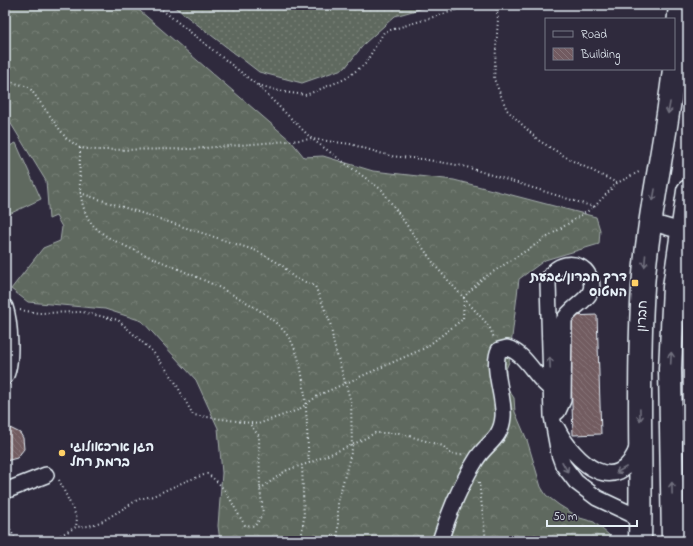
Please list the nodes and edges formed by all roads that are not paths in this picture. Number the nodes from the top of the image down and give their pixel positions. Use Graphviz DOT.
graph roads {
  1 [pos="680,5"];
  2 [pos="675,58"];
  3 [pos="674,70"];
  4 [pos="688,191"];
  5 [pos="650,222"];
  6 [pos="685,224"];
  7 [pos="12,308"];
  8 [pos="5,377"];
  9 [pos="551,389"];
  10 [pos="552,416"];
  11 [pos="641,437"];
  12 [pos="46,475"];
  13 [pos="5,491"];
  14 [pos="641,533"];
  15 [pos="440,541"];
  16 [pos="673,541"];
  1 -- 2 [label="highway, חברון"];
  3 -- 5 [label="highway, חברון, one-way"];
  4 -- 6 [label="highway"];
  5 -- 6 [label="street"];
  5 -- 11 [label="highway, חברון, one-way"];
  16 -- 6 [label="highway, one-way"];
  7 -- 8 [label="street"];
  9 -- 10 [label="street"];
  9 -- 10 [label="street, one-way"];
  9 -- 15 [label="street"];
  11 -- 10 [label="street, one-way"];
  10 -- 14 [label="street, one-way"];
  11 -- 14 [label="highway, חברון"];
  12 -- 13 [label="street"];
}
